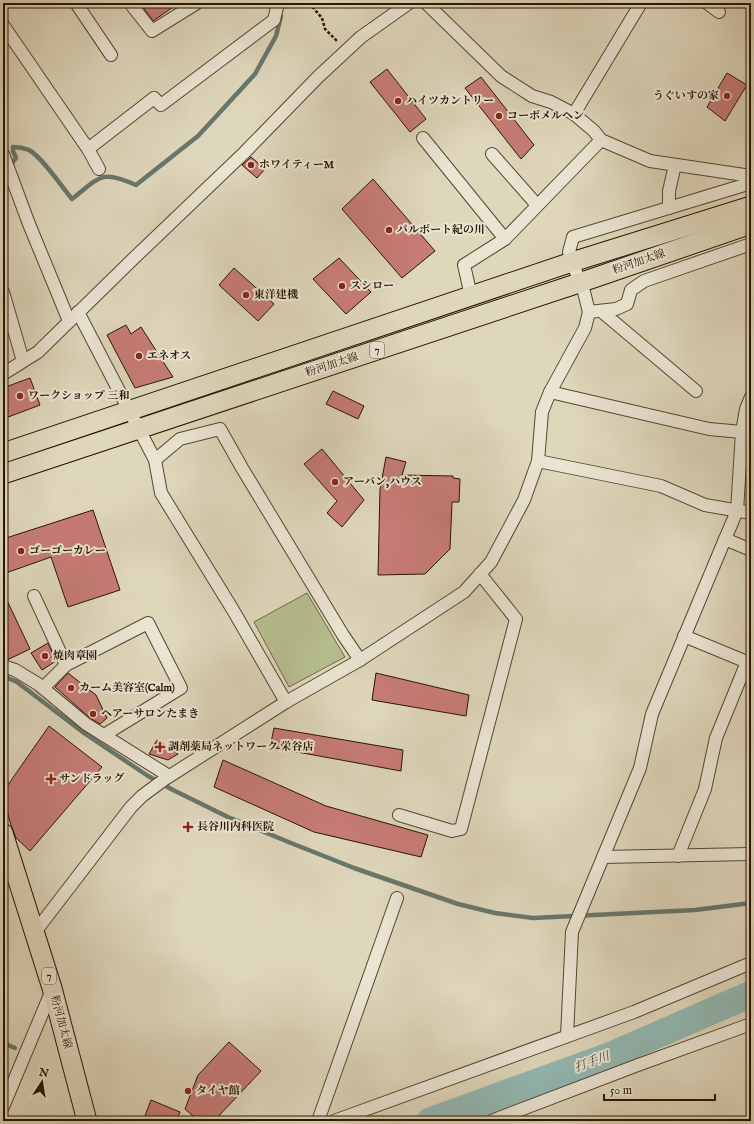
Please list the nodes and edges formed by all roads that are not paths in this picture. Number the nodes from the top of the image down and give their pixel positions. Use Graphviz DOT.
graph roads {
  1 [pos="76,3"];
  2 [pos="130,3"];
  3 [pos="197,3"];
  4 [pos="409,3"];
  5 [pos="426,3"];
  6 [pos="641,3"];
  7 [pos="707,3"];
  8 [pos="275,4"];
  9 [pos="719,12"];
  10 [pos="3,25"];
  11 [pos="111,55"];
  12 [pos="574,114"];
  13 [pos="423,138"];
  14 [pos="601,140"];
  15 [pos="88,149"];
  16 [pos="3,154"];
  17 [pos="492,154"];
  18 [pos="675,165"];
  19 [pos="99,169"];
  20 [pos="751,177"];
  21 [pos="537,205"];
  22 [pos="751,206"];
  23 [pos="669,208"];
  24 [pos="751,224"];
  25 [pos="505,239"];
  26 [pos="751,244"];
  27 [pos="572,262"];
  28 [pos="579,283"];
  29 [pos="3,292"];
  30 [pos="471,296"];
  31 [pos="595,311"];
  32 [pos="73,317"];
  33 [pos="23,361"];
  34 [pos="3,374"];
  35 [pos="696,391"];
  36 [pos="550,392"];
  37 [pos="751,397"];
  38 [pos="130,410"];
  39 [pos="139,429"];
  40 [pos="742,432"];
  41 [pos="3,453"];
  42 [pos="155,460"];
  43 [pos="538,461"];
  44 [pos="3,474"];
  45 [pos="737,511"];
  46 [pos="751,513"];
  47 [pos="725,539"];
  48 [pos="751,550"];
  49 [pos="480,574"];
  50 [pos="34,596"];
  51 [pos="684,636"];
  52 [pos="360,660"];
  53 [pos="749,661"];
  54 [pos="66,665"];
  55 [pos="3,666"];
  56 [pos="43,688"];
  57 [pos="286,702"];
  58 [pos="104,735"];
  59 [pos="163,780"];
  60 [pos="399,815"];
  61 [pos="3,833"];
  62 [pos="751,854"];
  63 [pos="678,856"];
  64 [pos="603,857"];
  65 [pos="397,898"];
  66 [pos="35,932"];
  67 [pos="751,963"];
  68 [pos="52,988"];
  69 [pos="751,1024"];
  70 [pos="567,1036"];
  71 [pos="3,1108"];
  72 [pos="87,1121"];
  73 [pos="318,1121"];
  74 [pos="334,1121"];
  75 [pos="492,1121"];
  1 -- 11 [label="street"];
  2 -- 3 [label="street"];
  4 -- 32 [label="street"];
  5 -- 12 [label="street"];
  6 -- 12 [label="street"];
  7 -- 9 [label="street"];
  8 -- 15 [label="street"];
  10 -- 15 [label="street"];
  12 -- 14 [label="street"];
  13 -- 25 [label="street"];
  14 -- 18 [label="street"];
  14 -- 21 [label="street"];
  15 -- 19 [label="street"];
  16 -- 32 [label="street"];
  17 -- 21 [label="street"];
  18 -- 20 [label="street"];
  18 -- 23 [label="street"];
  20 -- 23 [label="street"];
  21 -- 25 [label="street"];
  22 -- 27 [label="main road, 粉河加太線 / 7"];
  23 -- 27 [label="street"];
  24 -- 28 [label="main road, 粉河加太線 / 7"];
  25 -- 30 [label="street"];
  26 -- 31 [label="street"];
  27 -- 28 [label="street"];
  27 -- 30 [label="main road, 粉河加太線 / 7"];
  28 -- 31 [label="street"];
  28 -- 39 [label="main road, 粉河加太線 / 7"];
  29 -- 33 [label="street"];
  30 -- 38 [label="main road, 粉河加太線 / 7"];
  31 -- 35 [label="street"];
  31 -- 36 [label="street"];
  32 -- 33 [label="street"];
  32 -- 38 [label="street"];
  33 -- 34 [label="street"];
  36 -- 40 [label="street"];
  36 -- 43 [label="street"];
  37 -- 40 [label="street"];
  38 -- 39 [label="street"];
  38 -- 41 [label="main road, 粉河加太線 / 7"];
  39 -- 42 [label="street"];
  39 -- 44 [label="main road, 粉河加太線 / 7"];
  40 -- 45 [label="street"];
  42 -- 52 [label="street"];
  42 -- 57 [label="street"];
  43 -- 45 [label="street"];
  43 -- 49 [label="street"];
  45 -- 46 [label="street"];
  45 -- 47 [label="street"];
  47 -- 48 [label="street"];
  47 -- 51 [label="street"];
  49 -- 52 [label="street"];
  49 -- 60 [label="street"];
  50 -- 54 [label="street"];
  51 -- 53 [label="street"];
  51 -- 64 [label="street"];
  52 -- 57 [label="street"];
  53 -- 63 [label="street"];
  54 -- 56 [label="street"];
  54 -- 58 [label="street"];
  55 -- 56 [label="street"];
  56 -- 58 [label="street"];
  57 -- 59 [label="street"];
  58 -- 59 [label="street"];
  59 -- 66 [label="street"];
  61 -- 66 [label="main road, 粉河加太線 / 7"];
  62 -- 63 [label="street"];
  63 -- 64 [label="street"];
  64 -- 70 [label="street"];
  65 -- 73 [label="street"];
  66 -- 68 [label="main road, 粉河加太線 / 7"];
  67 -- 70 [label="street"];
  68 -- 71 [label="street"];
  68 -- 72 [label="main road, 粉河加太線 / 7"];
  69 -- 75 [label="street"];
  70 -- 74 [label="street"];
}
